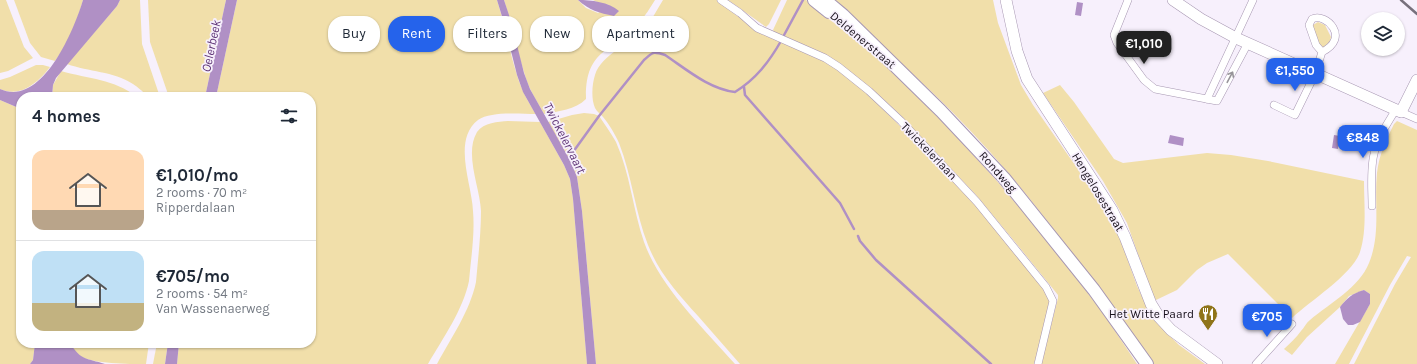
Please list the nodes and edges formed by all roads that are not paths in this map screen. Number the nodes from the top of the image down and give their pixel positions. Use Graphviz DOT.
graph roads {
  1 [pos="721,0"];
  2 [pos="814,0"];
  3 [pos="826,0"];
  4 [pos="1006,0"];
  5 [pos="1128,0"];
  6 [pos="1173,0"];
  7 [pos="1253,0"];
  8 [pos="1236,38"];
  9 [pos="1248,43"];
  10 [pos="1322,52"];
  11 [pos="1315,74"];
  12 [pos="1417,80"];
  13 [pos="911,81"];
  14 [pos="1207,99"];
  15 [pos="1274,106"];
  16 [pos="1399,111"];
  17 [pos="1417,119"];
  18 [pos="1372,206"];
  19 [pos="1292,324"];
  20 [pos="1038,364"];
  21 [pos="1147,364"];
  22 [pos="1217,364"];
  23 [pos="1256,364"];
  1 -- 20 [label="street, Twickelerlaan"];
  2 -- 13 [label="main road, Deldenerstraat"];
  3 -- 13 [label="main road, Rondweg"];
  4 -- 22 [label="street, Hengelosestraat"];
  5 -- 14 [label="street"];
  6 -- 8 [label="street"];
  7 -- 8 [label="street"];
  8 -- 9 [label="street"];
  8 -- 14 [label="street"];
  9 -- 11 [label="street"];
  14 -- 9 [label="street, one-way"];
  10 -- 10 [label="street"];
  10 -- 11 [label="street"];
  11 -- 15 [label="street"];
  11 -- 16 [label="street"];
  12 -- 16 [label="street"];
  13 -- 21 [label="main road, Rondweg"];
  16 -- 17 [label="street"];
  16 -- 18 [label="street"];
  19 -- 23 [label="street"];
}
